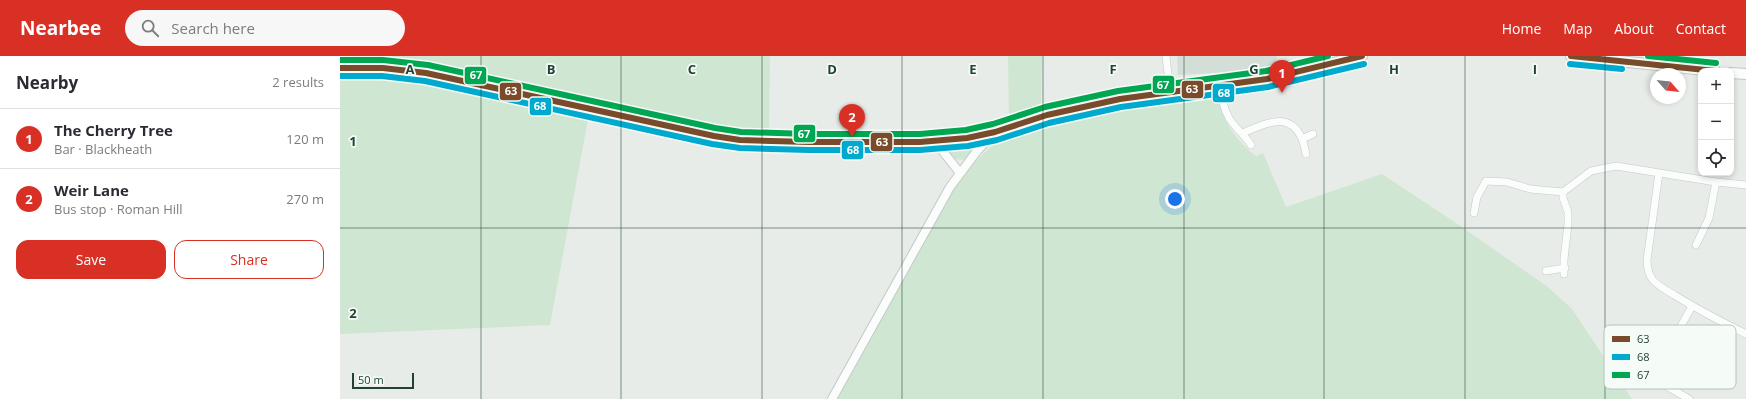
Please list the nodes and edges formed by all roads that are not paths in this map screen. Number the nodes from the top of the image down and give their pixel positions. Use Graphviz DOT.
graph roads {
  1 [pos="1166,56"];
  2 [pos="1362,56"];
  3 [pos="1571,56"];
  4 [pos="1623,58"];
  5 [pos="1334,60"];
  6 [pos="340,68"];
  7 [pos="1698,69"];
  8 [pos="1734,73"];
  9 [pos="1746,74"];
  10 [pos="1221,85"];
  11 [pos="1170,92"];
  12 [pos="995,132"];
  13 [pos="1243,133"];
  14 [pos="1313,134"];
  15 [pos="1302,139"];
  16 [pos="937,140"];
  17 [pos="1251,145"];
  18 [pos="1306,154"];
  19 [pos="960,173"];
  20 [pos="1659,173"];
  21 [pos="1716,182"];
  22 [pos="1746,185"];
  23 [pos="1563,192"];
  24 [pos="1474,213"];
  25 [pos="1696,245"];
  26 [pos="1546,270"];
  27 [pos="1692,306"];
  28 [pos="1682,325"];
  29 [pos="1729,325"];
  30 [pos="1736,329"];
  31 [pos="1746,334"];
  32 [pos="1670,389"];
  33 [pos="832,399"];
  34 [pos="1689,399"];
  1 -- 11 [label="street"];
  2 -- 5 [label="main road"];
  3 -- 4 [label="main road"];
  4 -- 7 [label="main road"];
  5 -- 10 [label="main road"];
  6 -- 16 [label="main road"];
  8 -- 9 [label="main road"];
  10 -- 11 [label="main road"];
  10 -- 13 [label="street"];
  11 -- 12 [label="main road"];
  12 -- 16 [label="main road"];
  12 -- 19 [label="street"];
  13 -- 15 [label="street"];
  13 -- 17 [label="street"];
  14 -- 15 [label="street"];
  15 -- 18 [label="street"];
  16 -- 19 [label="street"];
  19 -- 33 [label="street"];
  20 -- 21 [label="street"];
  20 -- 23 [label="street"];
  20 -- 27 [label="street"];
  21 -- 22 [label="street"];
  21 -- 25 [label="street"];
  23 -- 24 [label="street"];
  23 -- 26 [label="street"];
  27 -- 28 [label="street"];
  27 -- 29 [label="street"];
  30 -- 31 [label="street"];
  32 -- 34 [label="street"];
}
